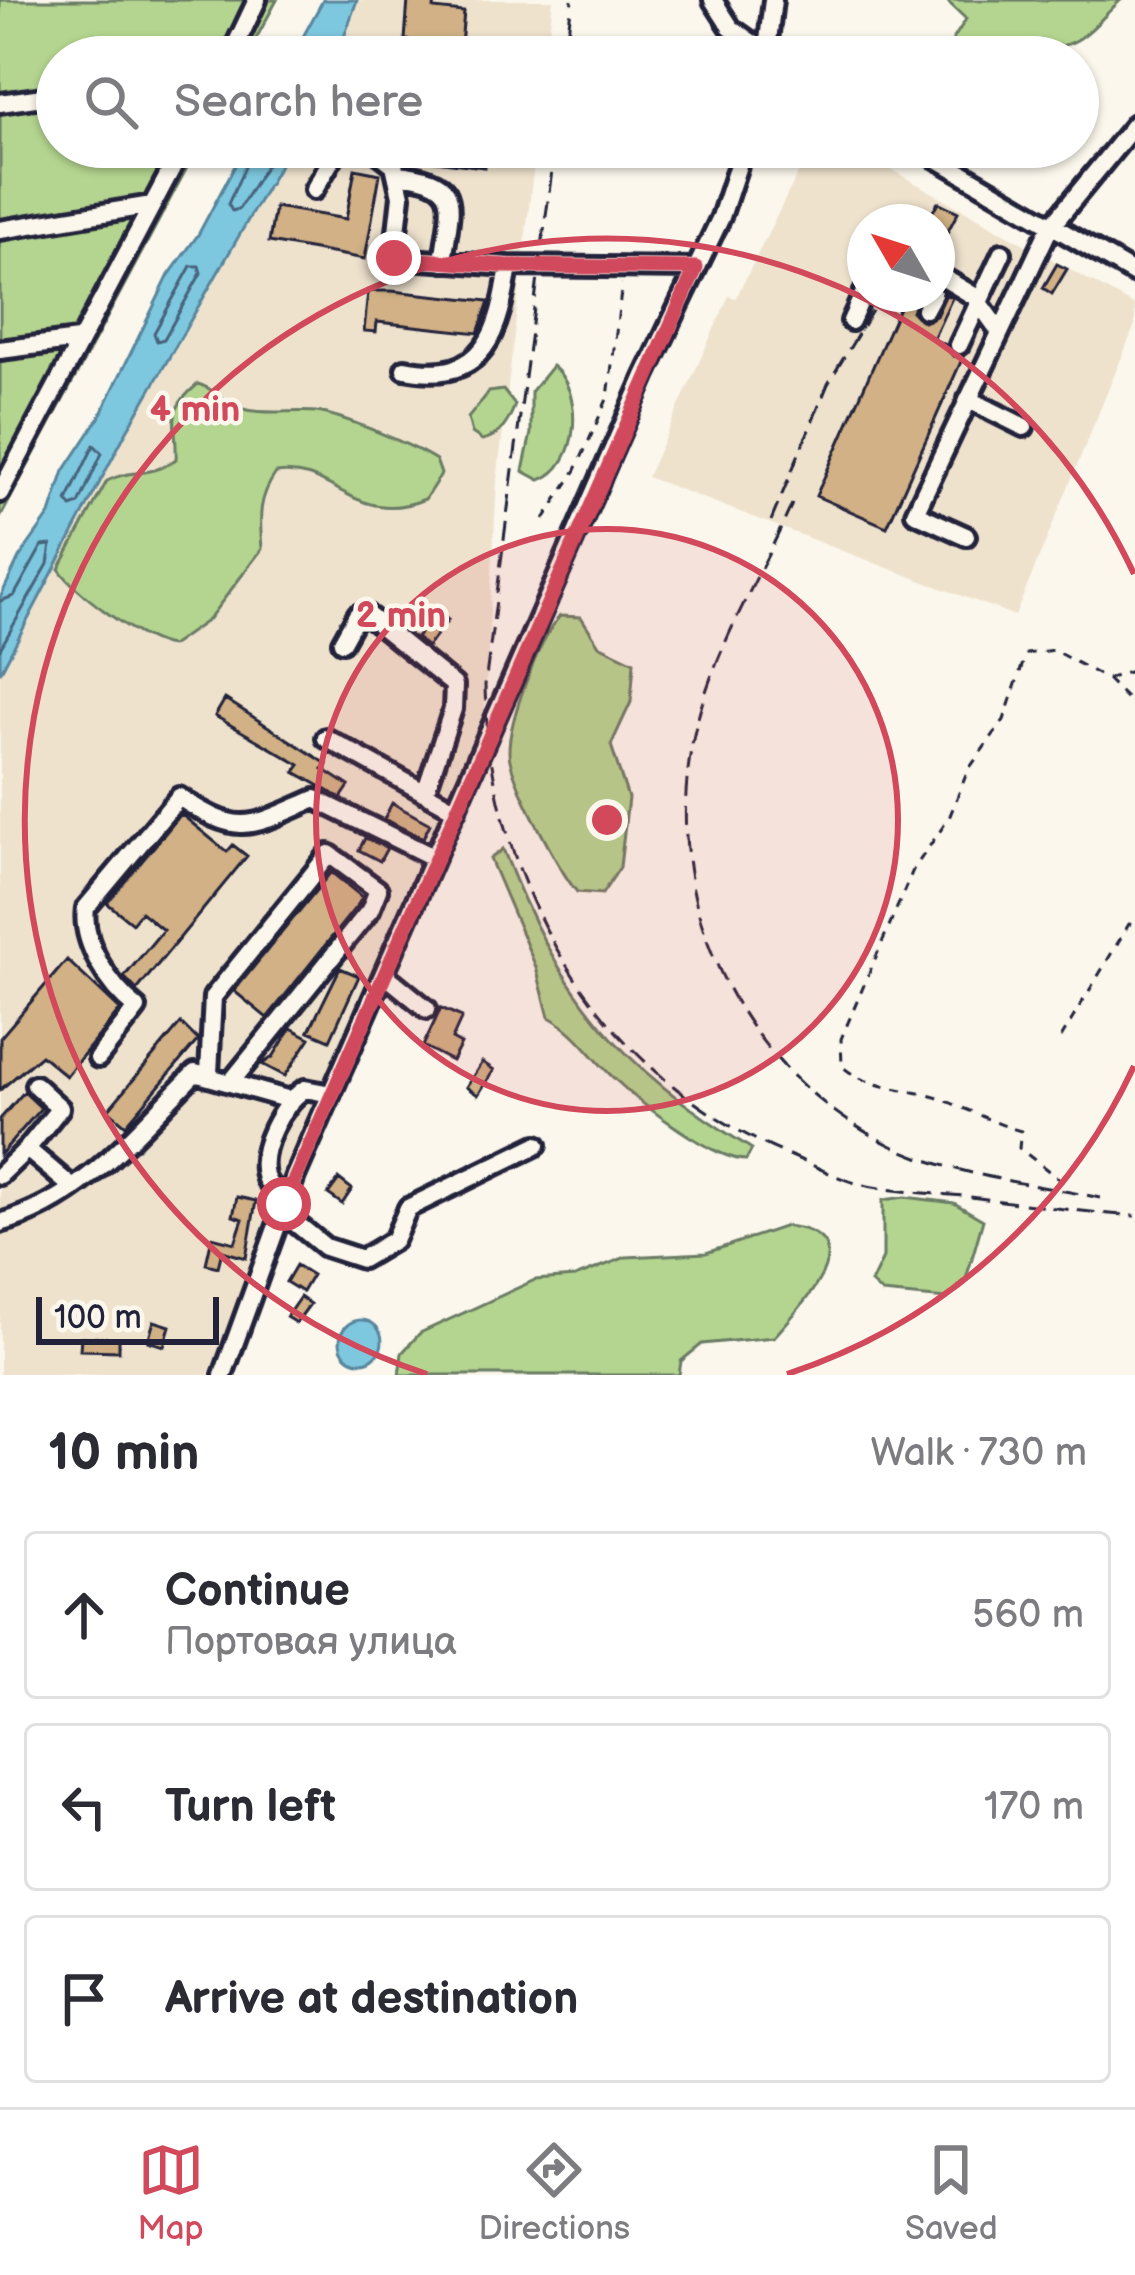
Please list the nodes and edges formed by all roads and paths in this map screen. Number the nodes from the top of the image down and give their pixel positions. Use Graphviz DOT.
graph roads {
  1 [pos="256,0"];
  2 [pos="713,0"];
  3 [pos="772,0"];
  4 [pos="240,36"];
  5 [pos="742,36"];
  6 [pos="769,36"];
  7 [pos="36,98"];
  8 [pos="0,103"];
  9 [pos="1135,124"];
  10 [pos="172,168"];
  11 [pos="327,168"];
  12 [pos="395,168"];
  13 [pos="736,168"];
  14 [pos="951,168"];
  15 [pos="1099,168"];
  16 [pos="1099,168"];
  17 [pos="397,174"];
  18 [pos="314,190"];
  19 [pos="152,205"];
  20 [pos="1049,229"];
  21 [pos="0,230"];
  22 [pos="1002,253"];
  23 [pos="443,262"];
  24 [pos="629,265"];
  25 [pos="508,266"];
  26 [pos="696,268"];
  27 [pos="1135,274"];
  28 [pos="955,296"];
  29 [pos="979,303"];
  30 [pos="855,312"];
  31 [pos="851,321"];
  32 [pos="1000,332"];
  33 [pos="78,340"];
  34 [pos="959,345"];
  35 [pos="0,350"];
  36 [pos="405,369"];
  37 [pos="968,399"];
  38 [pos="1024,427"];
  39 [pos="2,485"];
  40 [pos="544,519"];
  41 [pos="966,536"];
  42 [pos="342,642"];
  43 [pos="1135,670"];
  44 [pos="1107,679"];
  45 [pos="1135,706"];
  46 [pos="326,738"];
  47 [pos="425,793"];
  48 [pos="456,810"];
  49 [pos="433,857"];
  50 [pos="1135,925"];
  51 [pos="384,974"];
  52 [pos="427,1009"];
  53 [pos="1061,1038"];
  54 [pos="98,1058"];
  55 [pos="209,1073"];
  56 [pos="231,1082"];
  57 [pos="35,1085"];
  58 [pos="331,1094"];
  59 [pos="290,1100"];
  60 [pos="537,1145"];
  61 [pos="27,1149"];
  62 [pos="0,1175"];
  63 [pos="1063,1182"];
  64 [pos="73,1188"];
  65 [pos="282,1208"];
  66 [pos="0,1223"];
  67 [pos="224,1375"];
  1 -- 4 [label="street"];
  2 -- 5 [label="street"];
  3 -- 6 [label="street"];
  7 -- 8 [label="street"];
  9 -- 16 [label="street"];
  10 -- 19 [label="street"];
  11 -- 18 [label="street"];
  12 -- 17 [label="street"];
  13 -- 26 [label="street"];
  14 -- 20 [label="street"];
  15 -- 20 [label="street"];
  17 -- 23 [label="street"];
  17 -- 23 [label="street"];
  19 -- 21 [label="street"];
  19 -- 33 [label="street"];
  20 -- 27 [label="street"];
  20 -- 32 [label="street"];
  22 -- 29 [label="street"];
  23 -- 25 [label="street"];
  24 -- 25 [label="street"];
  24 -- 26 [label="street"];
  24 -- 40 [label="path"];
  25 -- 36 [label="street"];
  26 -- 48 [label="street"];
  28 -- 29 [label="street"];
  29 -- 32 [label="street"];
  29 -- 34 [label="street"];
  30 -- 31 [label="street"];
  32 -- 37 [label="street"];
  33 -- 35 [label="street"];
  33 -- 39 [label="street"];
  37 -- 38 [label="street"];
  37 -- 41 [label="street"];
  42 -- 47 [label="street"];
  43 -- 44 [label="path"];
  44 -- 45 [label="path"];
  44 -- 63 [label="path"];
  46 -- 47 [label="street"];
  47 -- 48 [label="street"];
  48 -- 49 [label="street"];
  49 -- 51 [label="street"];
  49 -- 54 [label="street"];
  50 -- 53 [label="path"];
  51 -- 52 [label="street"];
  51 -- 58 [label="street"];
  55 -- 56 [label="street"];
  55 -- 56 [label="street"];
  55 -- 64 [label="street"];
  56 -- 59 [label="street"];
  57 -- 61 [label="street"];
  58 -- 59 [label="street"];
  58 -- 65 [label="street"];
  59 -- 65 [label="street"];
  60 -- 65 [label="street"];
  61 -- 62 [label="street"];
  61 -- 64 [label="street"];
  64 -- 66 [label="street"];
  65 -- 67 [label="street"];
}
